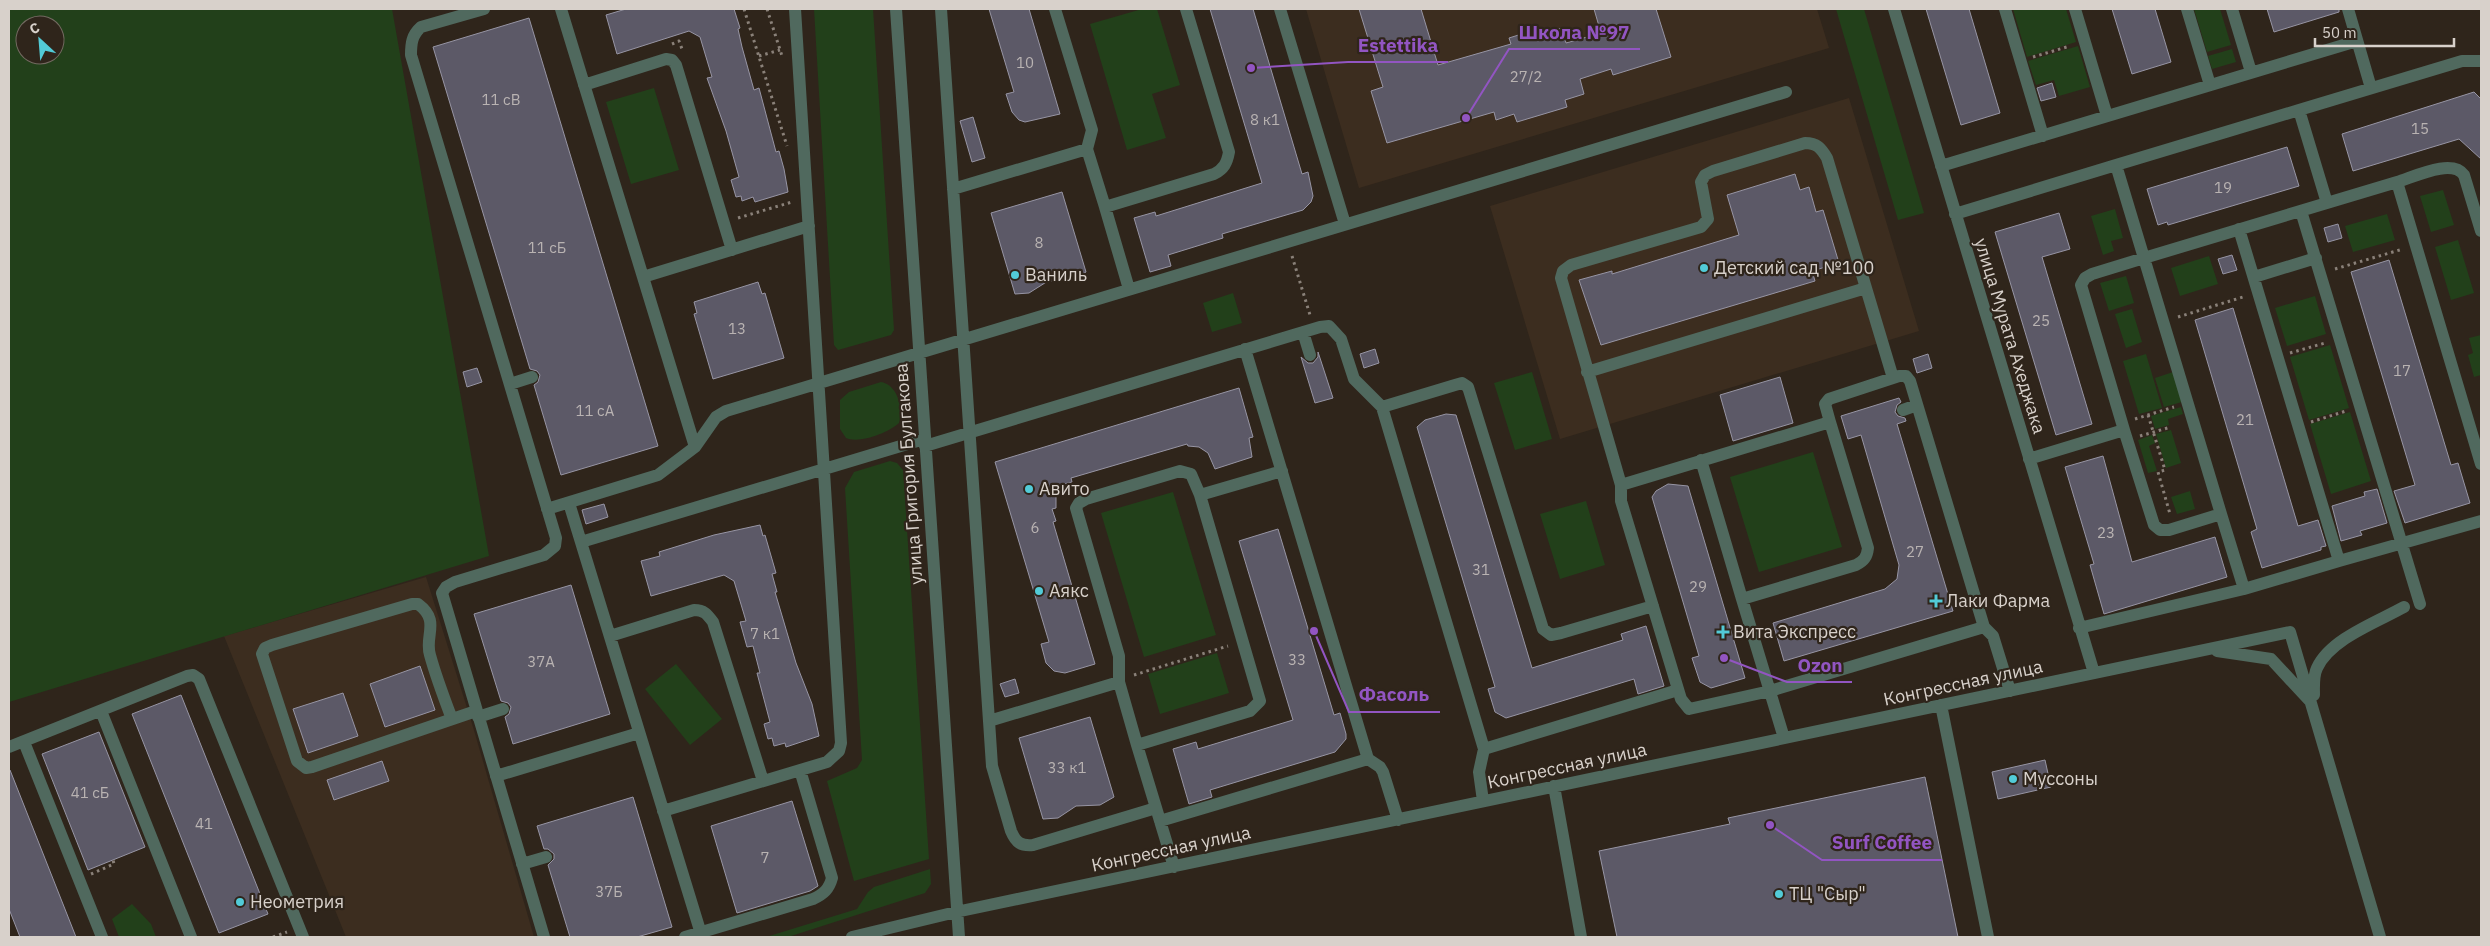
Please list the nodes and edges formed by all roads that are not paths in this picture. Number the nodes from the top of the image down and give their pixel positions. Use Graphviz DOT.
graph roads {
  1 [pos="484,9"];
  2 [pos="561,9"];
  3 [pos="795,9"];
  4 [pos="896,9"];
  5 [pos="941,9"];
  6 [pos="1055,9"];
  7 [pos="1186,9"];
  8 [pos="1280,9"];
  9 [pos="1894,9"];
  10 [pos="2005,9"];
  11 [pos="2075,9"];
  12 [pos="2188,9"];
  13 [pos="2232,9"];
  14 [pos="2348,9"];
  15 [pos="2357,41"];
  16 [pos="2481,62"];
  17 [pos="2251,72"];
  18 [pos="584,85"];
  19 [pos="2210,85"];
  20 [pos="2372,88"];
  21 [pos="1786,92"];
  22 [pos="2299,110"];
  23 [pos="2107,116"];
  24 [pos="2043,136"];
  25 [pos="1087,149"];
  26 [pos="2116,165"];
  27 [pos="1941,166"];
  28 [pos="2397,182"];
  29 [pos="953,190"];
  30 [pos="2327,203"];
  31 [pos="1105,207"];
  32 [pos="2301,211"];
  33 [pos="1955,214"];
  34 [pos="1344,224"];
  35 [pos="809,226"];
  36 [pos="2239,229"];
  37 [pos="2481,231"];
  38 [pos="732,250"];
  39 [pos="2144,258"];
  40 [pos="2316,258"];
  41 [pos="643,277"];
  42 [pos="2254,277"];
  43 [pos="1866,288"];
  44 [pos="1130,289"];
  45 [pos="1309,330"];
  46 [pos="963,339"];
  47 [pos="1245,349"];
  48 [pos="918,353"];
  49 [pos="1310,355"];
  50 [pos="1587,372"];
  51 [pos="532,377"];
  52 [pos="1893,378"];
  53 [pos="510,384"];
  54 [pos="819,384"];
  55 [pos="1918,405"];
  56 [pos="1382,407"];
  57 [pos="1903,410"];
  58 [pos="1830,422"];
  59 [pos="2124,431"];
  60 [pos="969,433"];
  61 [pos="2477,437"];
  62 [pos="925,442"];
  63 [pos="695,447"];
  64 [pos="2028,458"];
  65 [pos="1701,460"];
  66 [pos="2481,464"];
  67 [pos="824,469"];
  68 [pos="1282,470"];
  69 [pos="1621,485"];
  70 [pos="1200,495"];
  71 [pos="569,502"];
  72 [pos="547,509"];
  73 [pos="2221,514"];
  74 [pos="2481,520"];
  75 [pos="581,542"];
  76 [pos="2401,544"];
  77 [pos="2339,561"];
  78 [pos="2244,589"];
  79 [pos="1742,599"];
  80 [pos="2420,604"];
  81 [pos="1653,606"];
  82 [pos="2404,607"];
  83 [pos="1984,627"];
  84 [pos="2079,628"];
  85 [pos="610,636"];
  86 [pos="2205,650"];
  87 [pos="2094,673"];
  88 [pos="1119,681"];
  89 [pos="1678,690"];
  90 [pos="1770,691"];
  91 [pos="2010,691"];
  92 [pos="1941,705"];
  93 [pos="2313,705"];
  94 [pos="503,709"];
  95 [pos="101,711"];
  96 [pos="477,714"];
  97 [pos="452,719"];
  98 [pos="989,721"];
  99 [pos="639,733"];
  100 [pos="1784,738"];
  101 [pos="24,742"];
  102 [pos="1137,744"];
  103 [pos="9,747"];
  104 [pos="1484,748"];
  105 [pos="1368,759"];
  106 [pos="800,770"];
  107 [pos="496,776"];
  108 [pos="763,781"];
  109 [pos="1554,786"];
  110 [pos="1483,802"];
  111 [pos="1156,808"];
  112 [pos="663,812"];
  113 [pos="1398,820"];
  114 [pos="1160,822"];
  115 [pos="546,857"];
  116 [pos="522,864"];
  117 [pos="1174,867"];
  118 [pos="956,912"];
  119 [pos="701,935"];
  120 [pos="102,937"];
  121 [pos="191,937"];
  122 [pos="303,937"];
  123 [pos="544,937"];
  124 [pos="684,937"];
  125 [pos="852,937"];
  126 [pos="959,937"];
  127 [pos="1581,937"];
  128 [pos="1988,937"];
  129 [pos="2380,937"];
  1 -- 53 [label="street"];
  2 -- 18 [label="street"];
  3 -- 35 [label="street"];
  4 -- 48 [label="street, улица Григория Булгакова"];
  5 -- 29 [label="street"];
  6 -- 25 [label="street"];
  7 -- 31 [label="street"];
  8 -- 34 [label="street"];
  9 -- 27 [label="street, улица Мурата Ахеджака"];
  10 -- 24 [label="street"];
  11 -- 23 [label="street"];
  12 -- 19 [label="street"];
  13 -- 17 [label="street"];
  14 -- 15 [label="street"];
  15 -- 17 [label="street"];
  15 -- 20 [label="street"];
  16 -- 20 [label="street"];
  17 -- 19 [label="street"];
  18 -- 38 [label="street"];
  18 -- 41 [label="street"];
  19 -- 23 [label="street"];
  20 -- 22 [label="street"];
  21 -- 34 [label="street"];
  22 -- 26 [label="street"];
  22 -- 30 [label="street"];
  23 -- 24 [label="street"];
  24 -- 27 [label="street"];
  25 -- 29 [label="street"];
  25 -- 31 [label="street"];
  26 -- 33 [label="street"];
  26 -- 39 [label="street"];
  27 -- 33 [label="street, улица Мурата Ахеджака"];
  28 -- 30 [label="street"];
  28 -- 37 [label="street"];
  28 -- 61 [label="street"];
  29 -- 46 [label="street"];
  30 -- 32 [label="street"];
  31 -- 44 [label="street"];
  32 -- 36 [label="street"];
  32 -- 40 [label="street"];
  33 -- 64 [label="street, улица Мурата Ахеджака"];
  34 -- 44 [label="street"];
  35 -- 38 [label="street"];
  35 -- 54 [label="street"];
  36 -- 39 [label="street"];
  36 -- 42 [label="street"];
  38 -- 41 [label="street"];
  39 -- 59 [label="street"];
  39 -- 73 [label="street"];
  40 -- 42 [label="street"];
  40 -- 76 [label="street"];
  41 -- 63 [label="street"];
  42 -- 77 [label="street"];
  43 -- 50 [label="street"];
  43 -- 50 [label="street"];
  43 -- 52 [label="street"];
  44 -- 46 [label="street"];
  45 -- 47 [label="street"];
  45 -- 49 [label="street"];
  45 -- 56 [label="street"];
  46 -- 48 [label="street"];
  46 -- 60 [label="street"];
  47 -- 60 [label="street"];
  47 -- 68 [label="street"];
  48 -- 54 [label="street"];
  48 -- 62 [label="street, улица Григория Булгакова"];
  50 -- 69 [label="street"];
  51 -- 53 [label="street"];
  52 -- 55 [label="street"];
  52 -- 58 [label="street"];
  53 -- 72 [label="street"];
  54 -- 63 [label="street"];
  54 -- 67 [label="street"];
  55 -- 57 [label="street"];
  55 -- 83 [label="street"];
  56 -- 81 [label="street"];
  56 -- 104 [label="street"];
  58 -- 65 [label="street"];
  58 -- 79 [label="street"];
  59 -- 64 [label="street"];
  59 -- 73 [label="street"];
  60 -- 62 [label="street"];
  60 -- 98 [label="street"];
  61 -- 66 [label="street"];
  62 -- 67 [label="street"];
  62 -- 118 [label="street, улица Григория Булгакова"];
  63 -- 71 [label="street"];
  64 -- 84 [label="street, улица Мурата Ахеджака"];
  65 -- 69 [label="street"];
  65 -- 79 [label="street"];
  67 -- 75 [label="street"];
  67 -- 106 [label="street"];
  68 -- 70 [label="street"];
  68 -- 105 [label="street"];
  69 -- 81 [label="street"];
  70 -- 88 [label="street"];
  70 -- 102 [label="street"];
  71 -- 72 [label="street"];
  71 -- 75 [label="street"];
  72 -- 96 [label="street"];
  73 -- 78 [label="street"];
  74 -- 76 [label="street"];
  75 -- 85 [label="street"];
  76 -- 77 [label="street"];
  76 -- 80 [label="street"];
  77 -- 78 [label="street"];
  78 -- 84 [label="street"];
  79 -- 90 [label="street"];
  81 -- 89 [label="street"];
  82 -- 93 [label="street"];
  83 -- 90 [label="street"];
  83 -- 91 [label="street"];
  84 -- 87 [label="street, улица Мурата Ахеджака"];
  85 -- 99 [label="street"];
  85 -- 108 [label="street"];
  86 -- 87 [label="street, Конгрессная улица"];
  86 -- 93 [label="street"];
  86 -- 93 [label="street, Конгрессная улица"];
  87 -- 91 [label="street, Конгрессная улица"];
  88 -- 98 [label="street"];
  88 -- 102 [label="street"];
  89 -- 90 [label="street"];
  89 -- 104 [label="street"];
  90 -- 100 [label="street"];
  91 -- 92 [label="street, Конгрессная улица"];
  92 -- 100 [label="street, Конгрессная улица"];
  92 -- 128 [label="street"];
  93 -- 129 [label="street"];
  94 -- 96 [label="street"];
  95 -- 101 [label="street"];
  95 -- 121 [label="street"];
  95 -- 122 [label="street"];
  96 -- 97 [label="street"];
  96 -- 107 [label="street"];
  97 -- 97 [label="street"];
  98 -- 111 [label="street"];
  99 -- 107 [label="street"];
  99 -- 112 [label="street"];
  100 -- 109 [label="street, Конгрессная улица"];
  101 -- 103 [label="street"];
  101 -- 120 [label="street"];
  102 -- 111 [label="street"];
  104 -- 110 [label="street"];
  105 -- 113 [label="street"];
  105 -- 114 [label="street"];
  106 -- 108 [label="street"];
  106 -- 119 [label="street"];
  107 -- 116 [label="street"];
  108 -- 112 [label="street"];
  109 -- 110 [label="street, Конгрессная улица"];
  109 -- 127 [label="street"];
  110 -- 113 [label="street, Конгрессная улица"];
  111 -- 114 [label="street"];
  112 -- 119 [label="street"];
  113 -- 117 [label="street, Конгрессная улица"];
  114 -- 117 [label="street"];
  115 -- 116 [label="street"];
  116 -- 123 [label="street"];
  117 -- 118 [label="street, Конгрессная улица"];
  118 -- 125 [label="street, Конгрессная улица"];
  118 -- 126 [label="street, улица Григория Булгакова"];
  119 -- 124 [label="street"];
}
